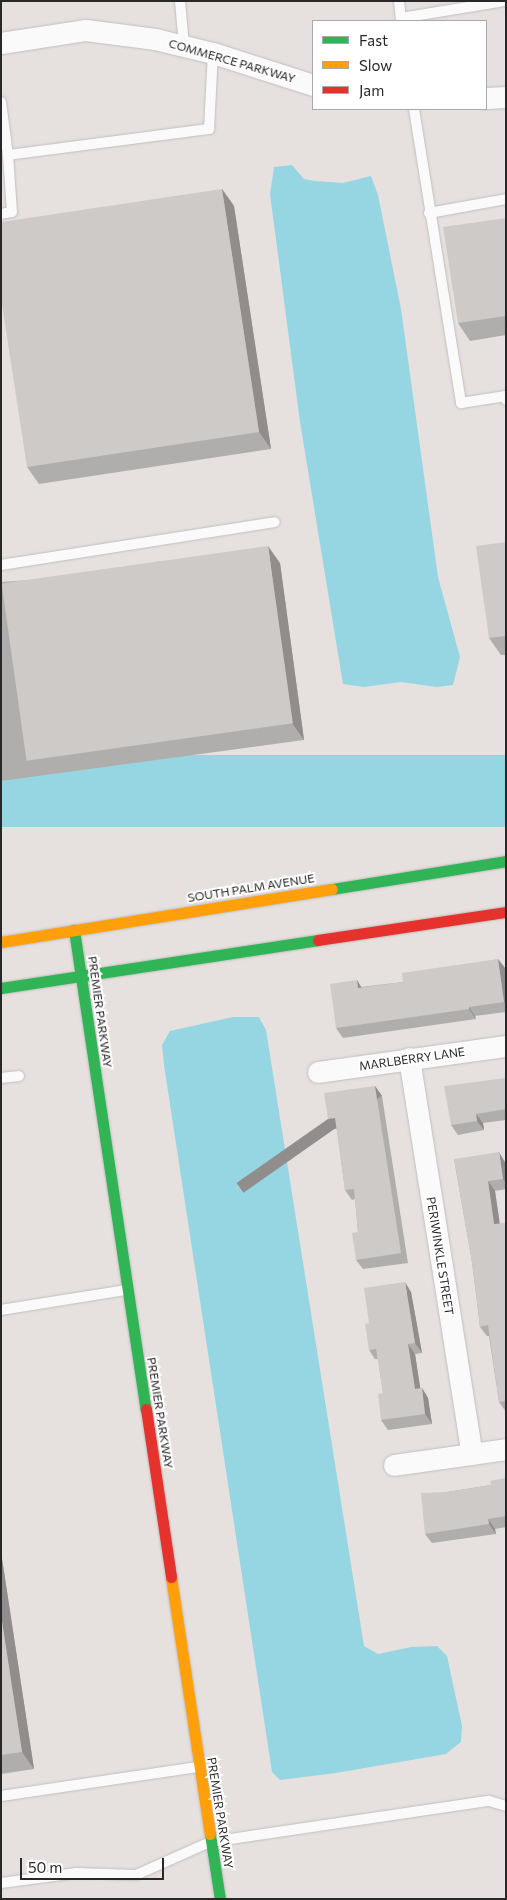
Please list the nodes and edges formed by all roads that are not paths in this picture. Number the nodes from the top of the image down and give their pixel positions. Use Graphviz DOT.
graph roads {
  1 [pos="180,1"];
  2 [pos="399,1"];
  3 [pos="505,1"];
  4 [pos="401,19"];
  5 [pos="1,42"];
  6 [pos="184,46"];
  7 [pos="213,53"];
  8 [pos="312,85"];
  9 [pos="506,97"];
  10 [pos="487,98"];
  11 [pos="1,102"];
  12 [pos="414,110"];
  13 [pos="3,133"];
  14 [pos="8,155"];
  15 [pos="506,199"];
  16 [pos="429,213"];
  17 [pos="1,214"];
  18 [pos="506,400"];
  19 [pos="275,522"];
  20 [pos="1,565"];
  21 [pos="506,861"];
  22 [pos="506,912"];
  23 [pos="74,930"];
  24 [pos="1,942"];
  25 [pos="80,976"];
  26 [pos="1,988"];
  27 [pos="506,1046"];
  28 [pos="409,1058"];
  29 [pos="318,1072"];
  30 [pos="19,1076"];
  31 [pos="1,1078"];
  32 [pos="127,1290"];
  33 [pos="1,1310"];
  34 [pos="506,1449"];
  35 [pos="472,1454"];
  36 [pos="394,1465"];
  37 [pos="199,1767"];
  38 [pos="1,1796"];
  39 [pos="506,1806"];
  40 [pos="210,1842"];
  41 [pos="1,1882"];
  42 [pos="220,1899"];
  1 -- 6 [label="lane"];
  2 -- 4 [label="lane"];
  3 -- 4 [label="lane"];
  5 -- 6 [label="street, COMMERCE PARKWAY"];
  6 -- 7 [label="street, COMMERCE PARKWAY"];
  7 -- 8 [label="street, COMMERCE PARKWAY"];
  7 -- 14 [label="lane"];
  9 -- 10 [label="street"];
  11 -- 13 [label="lane"];
  12 -- 16 [label="lane"];
  13 -- 14 [label="lane"];
  14 -- 17 [label="lane"];
  15 -- 16 [label="lane"];
  16 -- 18 [label="lane"];
  19 -- 20 [label="lane"];
  21 -- 23 [label="main road, SOUTH PALM AVENUE"];
  22 -- 25 [label="main road"];
  23 -- 24 [label="main road, SOUTH PALM AVENUE"];
  23 -- 25 [label="main road, PREMIER PARKWAY"];
  25 -- 26 [label="main road"];
  25 -- 32 [label="main road, PREMIER PARKWAY"];
  27 -- 28 [label="street, MARLBERRY LANE"];
  28 -- 29 [label="street, MARLBERRY LANE"];
  28 -- 35 [label="street, PERIWINKLE STREET"];
  30 -- 31 [label="lane"];
  32 -- 33 [label="lane"];
  32 -- 37 [label="main road, PREMIER PARKWAY"];
  34 -- 35 [label="street"];
  35 -- 36 [label="street"];
  37 -- 38 [label="lane"];
  37 -- 40 [label="main road, PREMIER PARKWAY"];
  39 -- 40 [label="lane"];
  40 -- 41 [label="lane"];
  40 -- 42 [label="main road, PREMIER PARKWAY"];
}
